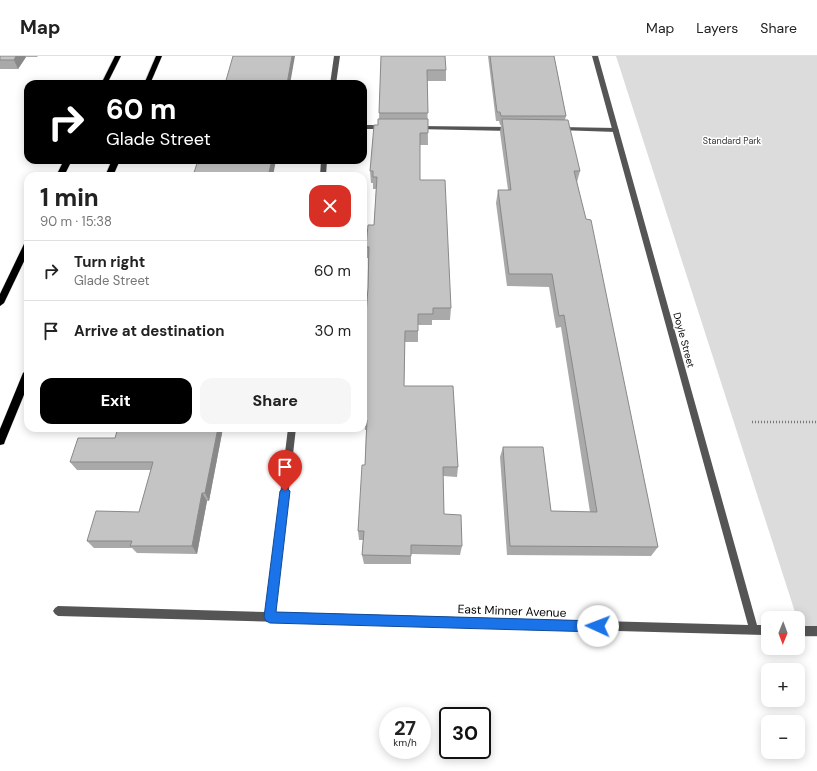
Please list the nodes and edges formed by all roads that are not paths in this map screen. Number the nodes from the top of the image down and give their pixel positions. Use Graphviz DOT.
graph roads {
  1 [pos="118,56"];
  2 [pos="159,56"];
  3 [pos="337,56"];
  4 [pos="595,56"];
  5 [pos="106,80"];
  6 [pos="149,80"];
  7 [pos="334,80"];
  8 [pos="367,127"];
  9 [pos="387,127"];
  10 [pos="410,128"];
  11 [pos="521,129"];
  12 [pos="552,129"];
  13 [pos="616,130"];
  14 [pos="24,252"];
  15 [pos="0,303"];
  16 [pos="24,383"];
  17 [pos="292,432"];
  18 [pos="0,441"];
  19 [pos="58,611"];
  20 [pos="270,617"];
  21 [pos="754,630"];
  22 [pos="761,630"];
  23 [pos="805,631"];
  24 [pos="817,631"];
  1 -- 5 [label="main road"];
  2 -- 6 [label="main road"];
  3 -- 7 [label="street"];
  4 -- 13 [label="street, Doyle Street"];
  8 -- 9 [label="street"];
  10 -- 11 [label="street"];
  12 -- 13 [label="street"];
  13 -- 21 [label="street, Doyle Street"];
  14 -- 15 [label="main road"];
  16 -- 18 [label="main road"];
  17 -- 20 [label="street"];
  19 -- 20 [label="street, East Minner Avenue"];
  20 -- 21 [label="street, East Minner Avenue"];
  21 -- 22 [label="street, East Minner Avenue"];
  23 -- 24 [label="street"];
}
